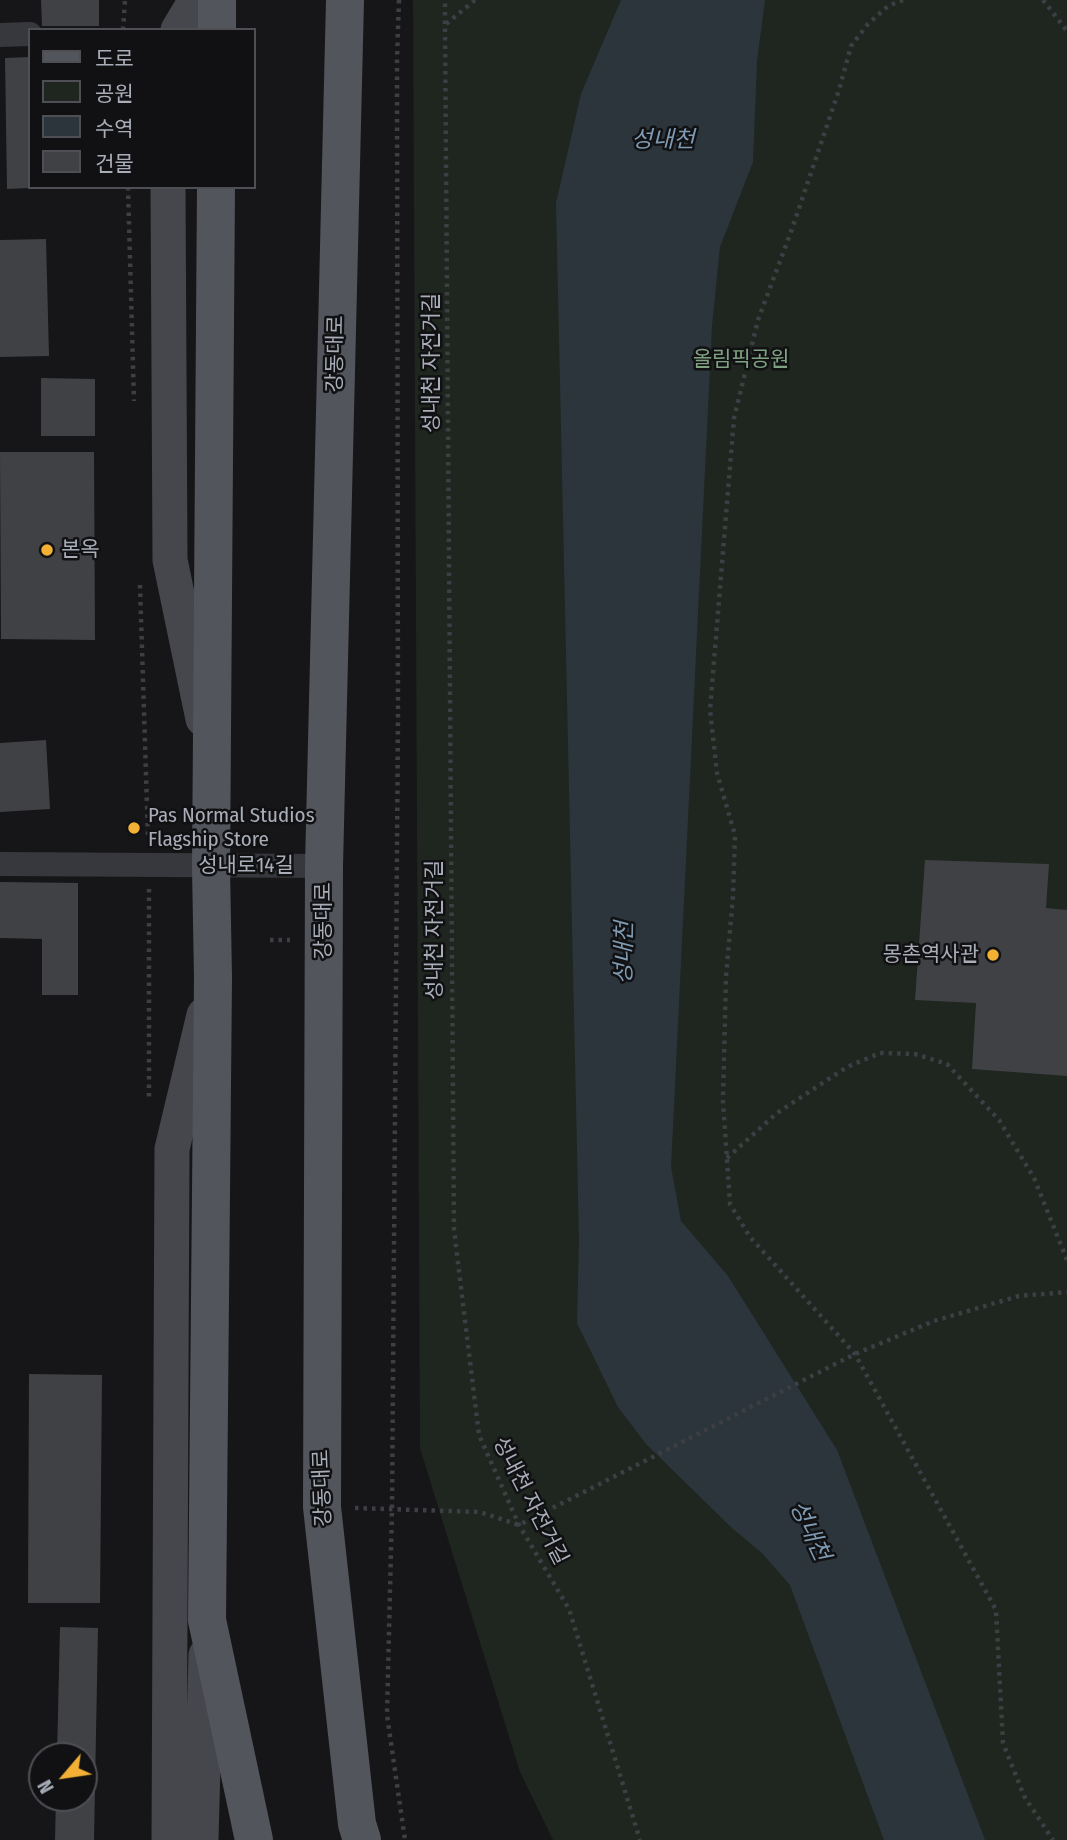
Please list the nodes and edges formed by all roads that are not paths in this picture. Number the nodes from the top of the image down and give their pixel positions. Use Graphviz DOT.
graph roads {
  1 [pos="196,0"];
  2 [pos="217,0"];
  3 [pos="345,0"];
  4 [pos="179,28"];
  5 [pos="216,28"];
  6 [pos="28,34"];
  7 [pos="0,35"];
  8 [pos="168,189"];
  9 [pos="216,189"];
  10 [pos="212,764"];
  11 [pos="0,864"];
  12 [pos="211,866"];
  13 [pos="324,866"];
  14 [pos="213,978"];
  15 [pos="207,1620"];
  16 [pos="169,1840"];
  17 [pos="201,1840"];
  18 [pos="254,1840"];
  19 [pos="362,1840"];
  1 -- 4 [label="main road"];
  2 -- 5 [label="main road"];
  3 -- 13 [label="main road, 강동대로"];
  6 -- 7 [label="street"];
  8 -- 10 [label="main road"];
  9 -- 10 [label="main road"];
  10 -- 12 [label="main road"];
  11 -- 12 [label="street, 성내로14길"];
  12 -- 13 [label="street, 성내로14길"];
  12 -- 14 [label="main road"];
  13 -- 19 [label="main road, 강동대로"];
  14 -- 15 [label="main road"];
  14 -- 16 [label="main road"];
  15 -- 17 [label="main road"];
  15 -- 18 [label="main road"];
}
